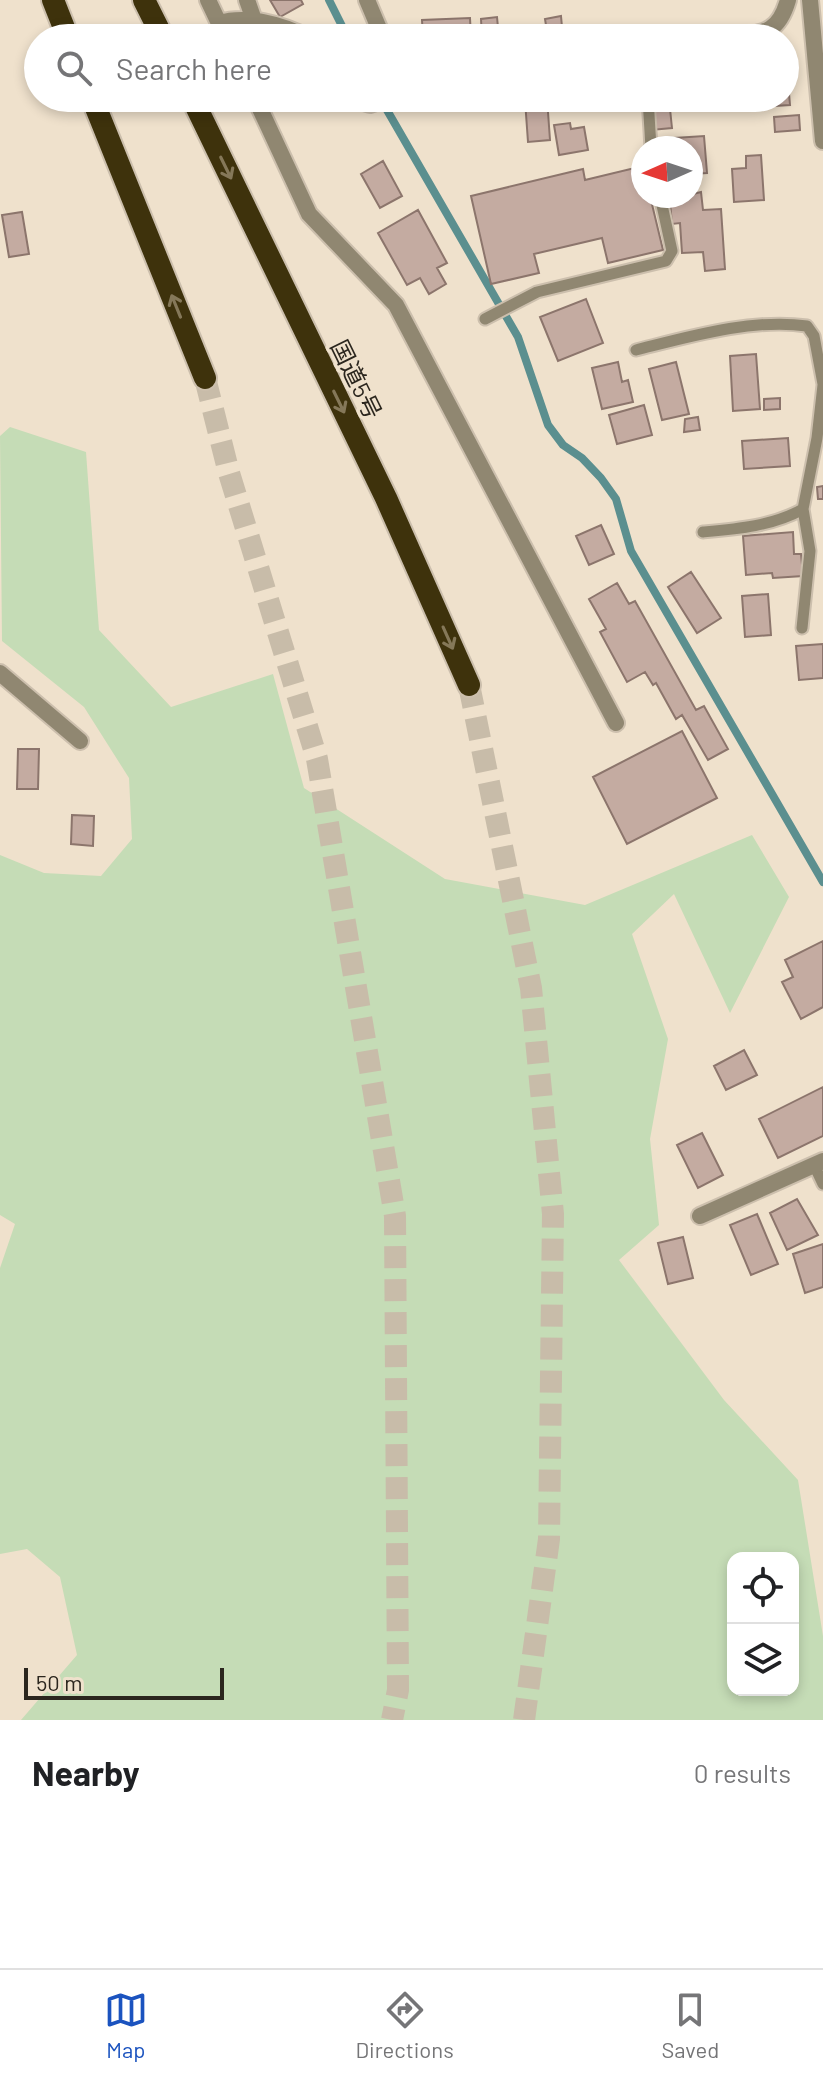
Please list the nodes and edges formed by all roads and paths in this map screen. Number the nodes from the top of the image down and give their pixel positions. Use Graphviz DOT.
graph roads {
  1 [pos="53,0"];
  2 [pos="144,0"];
  3 [pos="208,0"];
  4 [pos="247,0"];
  5 [pos="367,0"];
  6 [pos="788,0"];
  7 [pos="810,0"];
  8 [pos="254,20"];
  9 [pos="62,24"];
  10 [pos="156,24"];
  11 [pos="220,24"];
  12 [pos="228,24"];
  13 [pos="266,24"];
  14 [pos="377,24"];
  15 [pos="777,24"];
  16 [pos="98,112"];
  17 [pos="199,112"];
  18 [pos="262,112"];
  19 [pos="649,112"];
  20 [pos="822,115"];
  21 [pos="650,136"];
  22 [pos="823,141"];
  23 [pos="663,208"];
  24 [pos="485,319"];
  25 [pos="636,350"];
  26 [pos="205,378"];
  27 [pos="823,385"];
  28 [pos="803,509"];
  29 [pos="703,532"];
  30 [pos="802,628"];
  31 [pos="0,673"];
  32 [pos="469,685"];
  33 [pos="616,723"];
  34 [pos="80,741"];
  35 [pos="818,1163"];
  36 [pos="823,1184"];
  37 [pos="700,1216"];
  1 -- 9 [label="highway"];
  2 -- 10 [label="highway"];
  3 -- 11 [label="street"];
  4 -- 8 [label="street"];
  5 -- 14 [label="street"];
  6 -- 15 [label="street"];
  7 -- 20 [label="street"];
  8 -- 12 [label="street"];
  8 -- 13 [label="street"];
  26 -- 16 [label="highway, one-way"];
  17 -- 32 [label="highway, 国道5号, one-way"];
  18 -- 33 [label="street"];
  19 -- 21 [label="lane"];
  20 -- 22 [label="street"];
  23 -- 24 [label="lane"];
  25 -- 27 [label="lane"];
  27 -- 28 [label="lane"];
  28 -- 29 [label="lane"];
  28 -- 30 [label="lane"];
  31 -- 34 [label="street"];
  35 -- 36 [label="lane"];
  35 -- 37 [label="street"];
}
